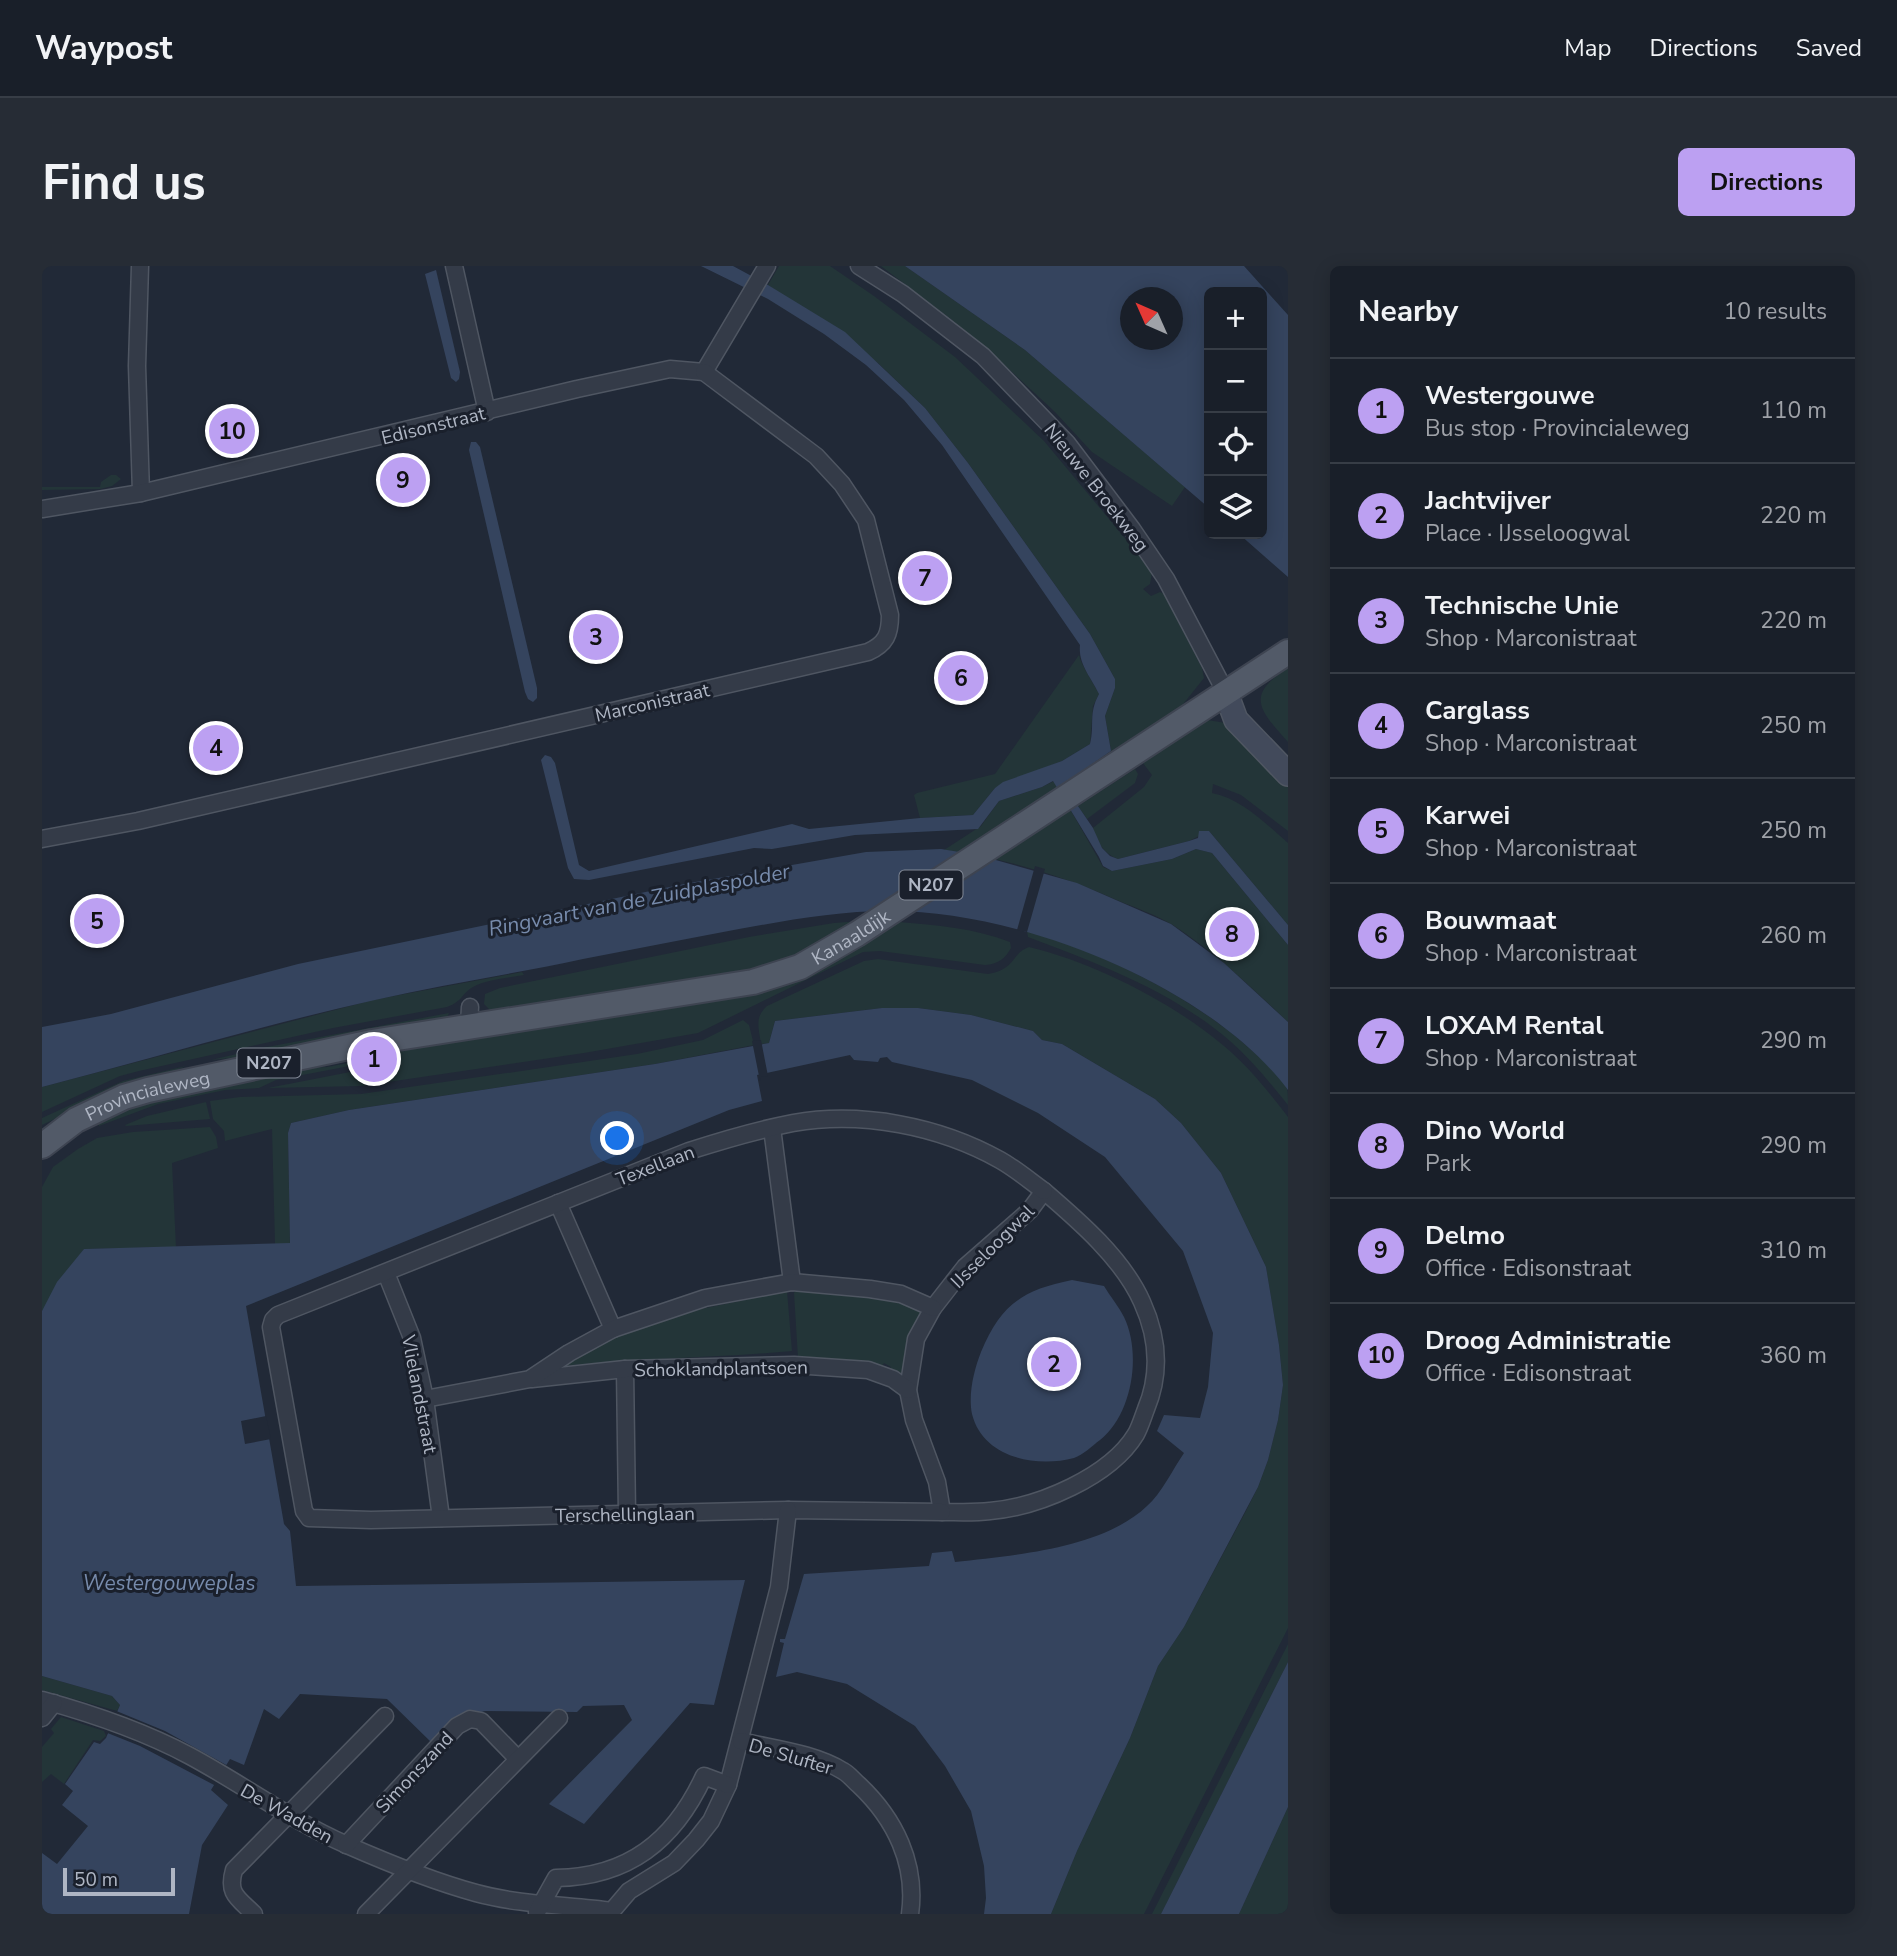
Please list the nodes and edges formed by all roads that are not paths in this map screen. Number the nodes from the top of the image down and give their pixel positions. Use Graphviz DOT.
graph roads {
  1 [pos="140,266"];
  2 [pos="454,266"];
  3 [pos="859,266"];
  4 [pos="766,269"];
  5 [pos="704,372"];
  6 [pos="487,412"];
  7 [pos="141,493"];
  8 [pos="42,509"];
  9 [pos="1288,652"];
  10 [pos="1226,693"];
  11 [pos="1288,753"];
  12 [pos="1288,774"];
  13 [pos="42,831"];
  14 [pos="76,831"];
  15 [pos="42,839"];
  16 [pos="469,1016"];
  17 [pos="76,1120"];
  18 [pos="772,1128"];
  19 [pos="42,1129"];
  20 [pos="42,1146"];
  21 [pos="1045,1191"];
  22 [pos="558,1203"];
  23 [pos="386,1273"];
  24 [pos="792,1282"];
  25 [pos="933,1308"];
  26 [pos="613,1329"];
  27 [pos="625,1369"];
  28 [pos="530,1379"];
  29 [pos="908,1390"];
  30 [pos="425,1399"];
  31 [pos="788,1510"];
  32 [pos="942,1512"];
  33 [pos="627,1514"];
  34 [pos="309,1518"];
  35 [pos="441,1518"];
  36 [pos="48,1701"];
  37 [pos="385,1716"];
  38 [pos="42,1718"];
  39 [pos="559,1718"];
  40 [pos="741,1741"];
  41 [pos="518,1759"];
  42 [pos="728,1785"];
  43 [pos="288,1816"];
  44 [pos="345,1845"];
  45 [pos="407,1870"];
  46 [pos="538,1909"];
  47 [pos="613,1913"];
  48 [pos="254,1914"];
  49 [pos="366,1914"];
  50 [pos="910,1914"];
  1 -- 7 [label="street"];
  2 -- 6 [label="street"];
  3 -- 10 [label="street, Nieuwe Broekweg"];
  4 -- 5 [label="street"];
  5 -- 6 [label="street, Edisonstraat"];
  5 -- 14 [label="street, Marconistraat"];
  6 -- 7 [label="street, Edisonstraat"];
  7 -- 8 [label="street, Edisonstraat"];
  9 -- 10 [label="main road, Kanaaldijk / N207"];
  10 -- 11 [label="main road"];
  10 -- 12 [label="main road"];
  10 -- 16 [label="main road, Kanaaldijk / N207"];
  13 -- 14 [label="street, Marconistraat"];
  14 -- 15 [label="street, Marconistraat"];
  16 -- 17 [label="main road, Provincialeweg / N207"];
  17 -- 19 [label="main road, Provincialeweg / N207"];
  17 -- 20 [label="main road, Provincialeweg / N207"];
  18 -- 21 [label="street, Texellaan"];
  18 -- 22 [label="street, Texellaan"];
  18 -- 24 [label="street"];
  21 -- 25 [label="street, IJsseloogwal"];
  21 -- 32 [label="street, IJsseloogwal"];
  22 -- 23 [label="street, Texellaan"];
  22 -- 26 [label="street"];
  23 -- 30 [label="street, Vlielandstraat"];
  23 -- 34 [label="street, Texellaan"];
  24 -- 25 [label="street, Schoklandplantsoen"];
  24 -- 26 [label="street, Schoklandplantsoen"];
  25 -- 29 [label="street, IJsseloogwal"];
  26 -- 28 [label="street, Schoklandplantsoen"];
  27 -- 28 [label="street, Schoklandplantsoen"];
  27 -- 29 [label="street, Schoklandplantsoen"];
  27 -- 33 [label="street"];
  28 -- 30 [label="street, Schoklandplantsoen"];
  29 -- 32 [label="street, IJsseloogwal"];
  30 -- 35 [label="street, Vlielandstraat"];
  31 -- 32 [label="street, Terschellinglaan"];
  31 -- 33 [label="street, Terschellinglaan"];
  31 -- 40 [label="street, De Wadden"];
  33 -- 35 [label="street, Terschellinglaan"];
  34 -- 35 [label="street, Terschellinglaan"];
  36 -- 38 [label="street"];
  36 -- 43 [label="street, De Wadden"];
  37 -- 43 [label="street"];
  39 -- 41 [label="street"];
  40 -- 42 [label="street, De Wadden"];
  40 -- 50 [label="street, De Slufter"];
  41 -- 44 [label="street, Simonszand"];
  41 -- 45 [label="street"];
  42 -- 46 [label="street"];
  42 -- 47 [label="street, De Wadden"];
  43 -- 44 [label="street, De Wadden"];
  43 -- 48 [label="street"];
  44 -- 45 [label="street, De Wadden"];
  45 -- 46 [label="street, De Wadden"];
  45 -- 49 [label="street"];
  46 -- 47 [label="street, De Wadden"];
}
